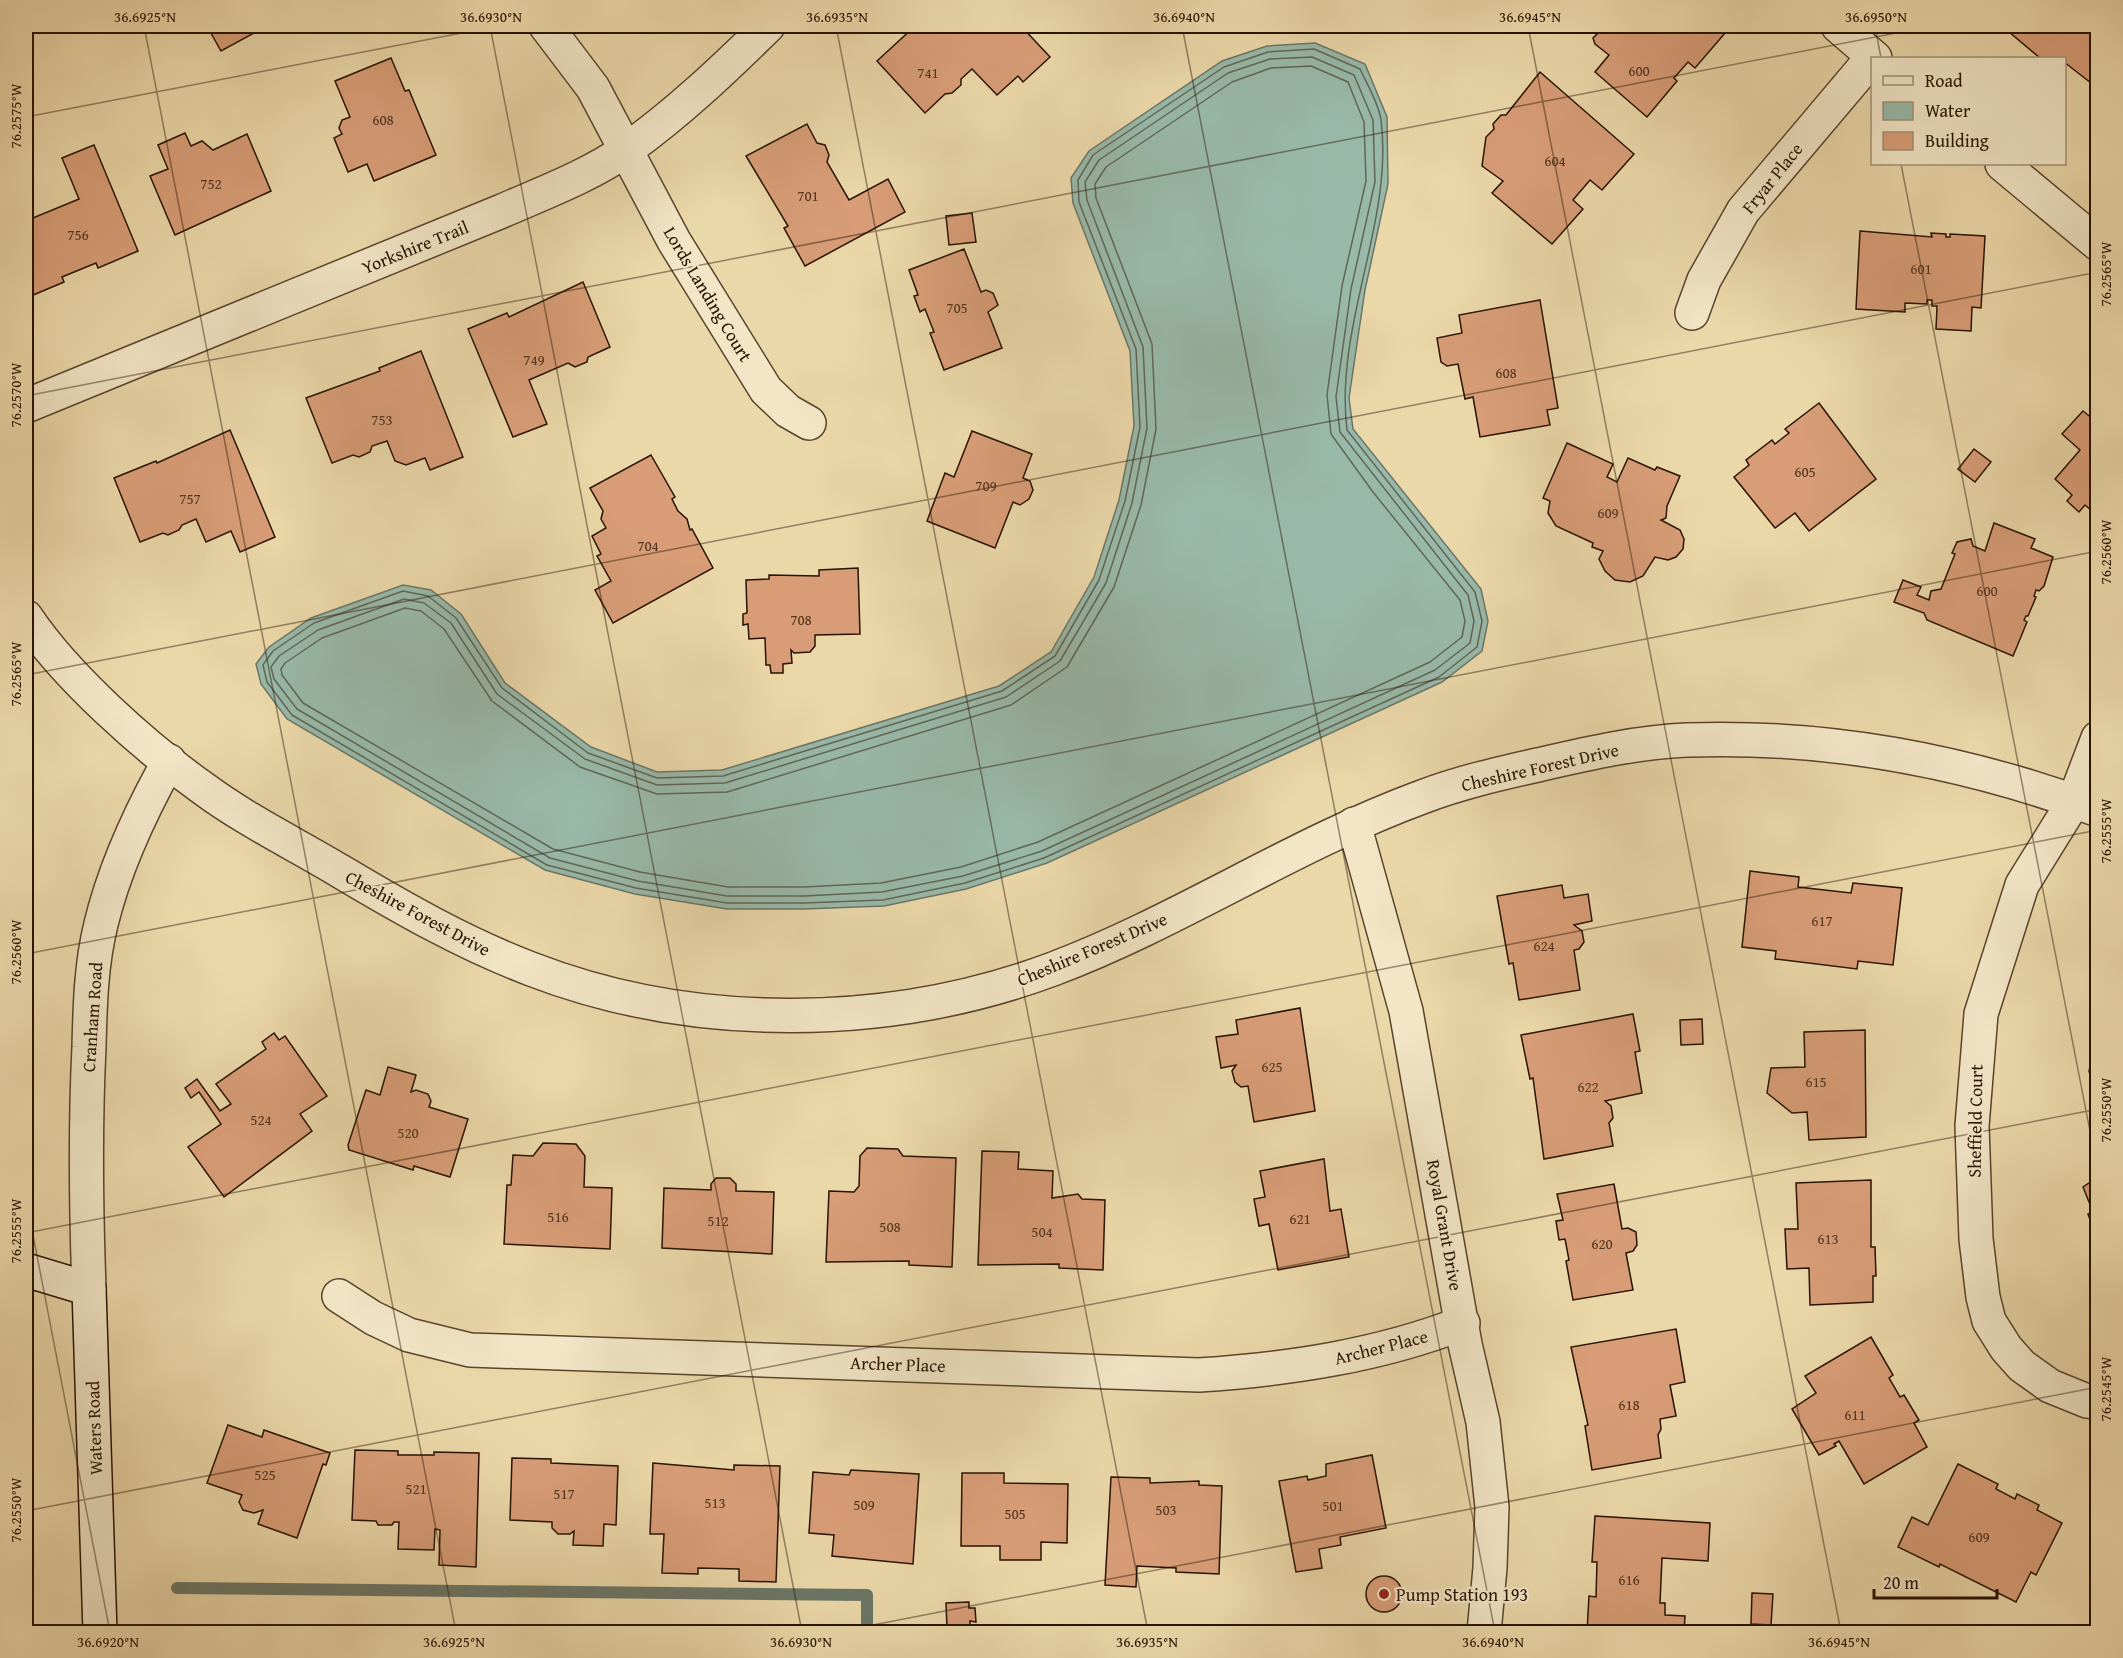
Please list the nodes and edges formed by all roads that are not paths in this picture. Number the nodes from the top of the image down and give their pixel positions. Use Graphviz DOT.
graph roads {
  1 [pos="546,26"];
  2 [pos="768,26"];
  3 [pos="1838,26"];
  4 [pos="1873,57"];
  5 [pos="1871,62"];
  6 [pos="624,151"];
  7 [pos="2003,165"];
  8 [pos="2097,244"];
  9 [pos="1692,312"];
  10 [pos="26,406"];
  11 [pos="809,423"];
  12 [pos="26,616"];
  13 [pos="2097,738"];
  14 [pos="170,761"];
  15 [pos="2086,805"];
  16 [pos="1354,824"];
  17 [pos="26,1270"];
  18 [pos="89,1289"];
  19 [pos="339,1296"];
  20 [pos="1463,1323"];
  21 [pos="2097,1401"];
  22 [pos="100,1632"];
  23 [pos="1484,1632"];
  1 -- 6 [label="street, Lords Landing Court"];
  2 -- 6 [label="street, Yorkshire Trail"];
  3 -- 4 [label="street"];
  5 -- 9 [label="street, Fryar Place"];
  6 -- 10 [label="street, Yorkshire Trail"];
  6 -- 11 [label="street, Lords Landing Court"];
  7 -- 8 [label="street"];
  12 -- 14 [label="street, Cheshire Forest Drive"];
  13 -- 15 [label="street, Sheffield Court"];
  14 -- 16 [label="street, Cheshire Forest Drive"];
  14 -- 18 [label="street, Cranham Road"];
  15 -- 16 [label="street, Cheshire Forest Drive"];
  15 -- 21 [label="street, Sheffield Court"];
  16 -- 20 [label="street, Royal Grant Drive"];
  17 -- 18 [label="street"];
  18 -- 22 [label="street, Waters Road"];
  19 -- 20 [label="street, Archer Place"];
  20 -- 23 [label="street, Royal Grant Drive"];
}
